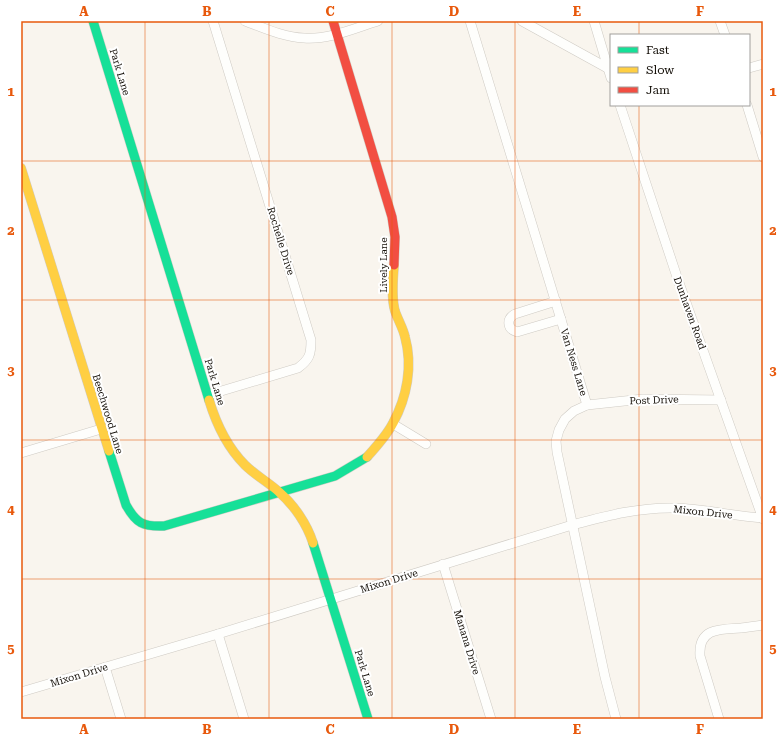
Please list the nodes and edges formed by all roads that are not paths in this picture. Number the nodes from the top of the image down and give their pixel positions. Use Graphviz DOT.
graph roads {
  1 [pos="93,21"];
  2 [pos="213,21"];
  3 [pos="245,21"];
  4 [pos="333,21"];
  5 [pos="378,21"];
  6 [pos="470,21"];
  7 [pos="522,21"];
  8 [pos="594,21"];
  9 [pos="720,21"];
  10 [pos="337,34"];
  11 [pos="724,34"];
  12 [pos="763,64"];
  13 [pos="750,68"];
  14 [pos="610,73"];
  15 [pos="620,106"];
  16 [pos="748,106"];
  17 [pos="763,157"];
  18 [pos="21,168"];
  19 [pos="556,301"];
  20 [pos="561,319"];
  21 [pos="208,395"];
  22 [pos="721,400"];
  23 [pos="587,405"];
  24 [pos="393,424"];
  25 [pos="101,429"];
  26 [pos="426,444"];
  27 [pos="21,453"];
  28 [pos="279,492"];
  29 [pos="763,518"];
  30 [pos="572,525"];
  31 [pos="443,564"];
  32 [pos="330,599"];
  33 [pos="763,624"];
  34 [pos="218,634"];
  35 [pos="105,667"];
  36 [pos="21,692"];
  37 [pos="121,719"];
  38 [pos="244,719"];
  39 [pos="368,719"];
  40 [pos="491,719"];
  41 [pos="616,719"];
  42 [pos="720,719"];
  1 -- 21 [label="street, Park Lane"];
  2 -- 21 [label="street, Rochelle Drive"];
  3 -- 10 [label="street"];
  4 -- 10 [label="street, Lively Lane"];
  5 -- 10 [label="street"];
  6 -- 19 [label="street, Van Ness Lane"];
  7 -- 14 [label="street"];
  8 -- 14 [label="street"];
  9 -- 11 [label="street"];
  10 -- 24 [label="street, Lively Lane"];
  12 -- 13 [label="street"];
  15 -- 22 [label="street, Dunhaven Road"];
  16 -- 17 [label="street"];
  18 -- 25 [label="street, Beechwood Lane"];
  19 -- 20 [label="street, Van Ness Lane"];
  19 -- 20 [label="street"];
  20 -- 23 [label="street, Van Ness Lane"];
  21 -- 28 [label="street, Park Lane"];
  22 -- 23 [label="street, Post Drive"];
  22 -- 29 [label="street, Dunhaven Road"];
  23 -- 30 [label="street, Van Ness Lane"];
  24 -- 26 [label="street"];
  24 -- 28 [label="street, Lively Lane"];
  25 -- 27 [label="street"];
  25 -- 28 [label="street, Beechwood Lane"];
  28 -- 32 [label="street, Park Lane"];
  29 -- 30 [label="street, Mixon Drive"];
  30 -- 31 [label="street, Mixon Drive"];
  30 -- 41 [label="street, Van Ness Lane"];
  31 -- 32 [label="street, Mixon Drive"];
  31 -- 40 [label="street, Manana Drive"];
  32 -- 34 [label="street, Mixon Drive"];
  32 -- 39 [label="street, Park Lane"];
  33 -- 42 [label="street"];
  34 -- 35 [label="street, Mixon Drive"];
  34 -- 38 [label="street"];
  35 -- 36 [label="street, Mixon Drive"];
  35 -- 37 [label="street"];
}
